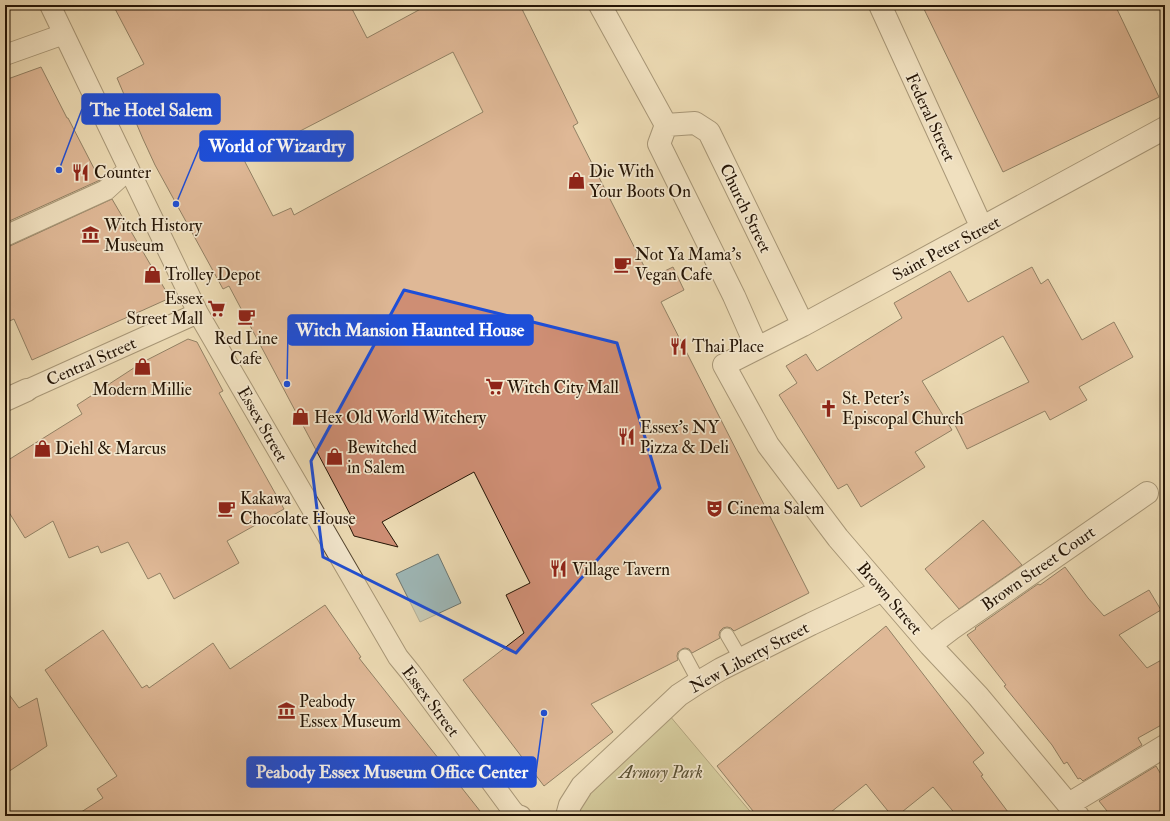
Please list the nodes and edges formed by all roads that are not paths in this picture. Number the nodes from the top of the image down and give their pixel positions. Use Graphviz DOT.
graph roads {
  1 [pos="50,5"];
  2 [pos="600,5"];
  3 [pos="880,5"];
  4 [pos="64,34"];
  5 [pos="5,55"];
  6 [pos="666,125"];
  7 [pos="1165,128"];
  8 [pos="129,168"];
  9 [pos="982,228"];
  10 [pos="5,236"];
  11 [pos="198,313"];
  12 [pos="803,325"];
  13 [pos="757,348"];
  14 [pos="724,365"];
  15 [pos="27,390"];
  16 [pos="5,400"];
  17 [pos="1147,493"];
  18 [pos="883,590"];
  19 [pos="727,635"];
  20 [pos="930,645"];
  21 [pos="685,656"];
  22 [pos="741,659"];
  23 [pos="699,682"];
  24 [pos="1165,746"];
  25 [pos="1073,810"];
  26 [pos="521,816"];
  27 [pos="567,816"];
  1 -- 4 [label="street, Essex Street"];
  2 -- 6 [label="street"];
  3 -- 9 [label="street, Federal Street"];
  4 -- 5 [label="street"];
  4 -- 8 [label="street, Essex Street"];
  6 -- 12 [label="street, Church Street"];
  6 -- 13 [label="street"];
  7 -- 9 [label="street, Saint Peter Street"];
  8 -- 10 [label="street"];
  8 -- 11 [label="street, Essex Street"];
  9 -- 12 [label="street, Saint Peter Street"];
  11 -- 15 [label="street, Central Street"];
  11 -- 26 [label="street, Essex Street"];
  12 -- 13 [label="street, Saint Peter Street"];
  13 -- 14 [label="street, Saint Peter Street"];
  14 -- 18 [label="street, Brown Street"];
  15 -- 16 [label="street, Central Street"];
  17 -- 20 [label="street, Brown Street Court"];
  18 -- 20 [label="street, Brown Street"];
  18 -- 22 [label="street, New Liberty Street"];
  19 -- 22 [label="lane"];
  20 -- 25 [label="street, Brown Street"];
  21 -- 23 [label="lane"];
  22 -- 23 [label="street, New Liberty Street"];
  23 -- 27 [label="street, New Liberty Street"];
  24 -- 25 [label="street"];
}
